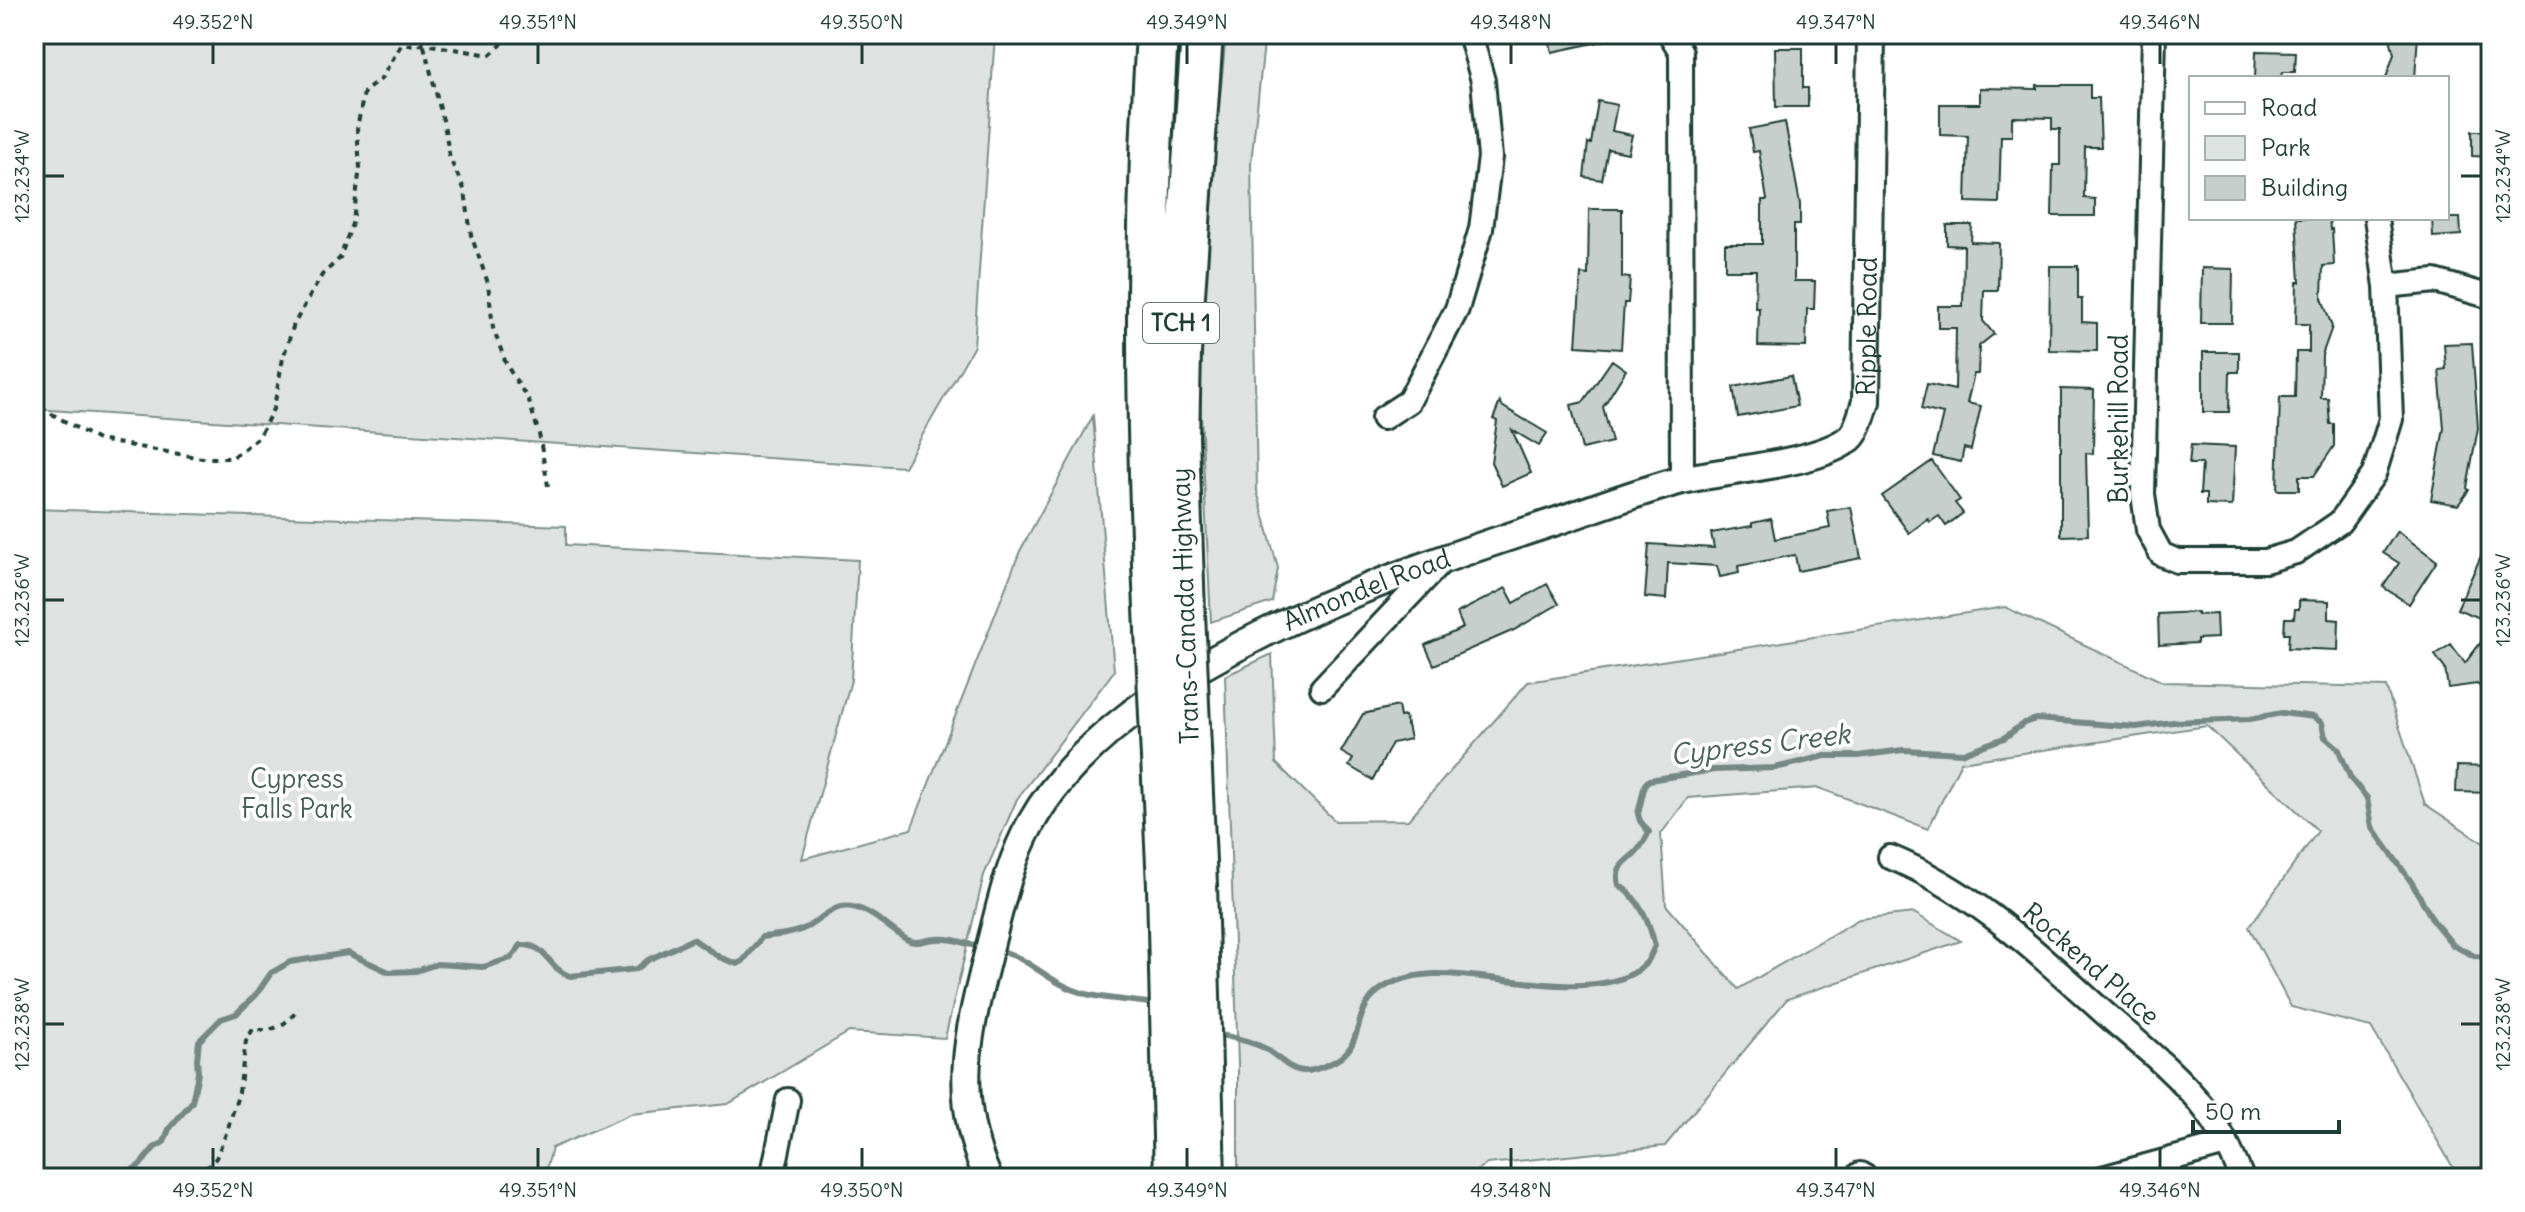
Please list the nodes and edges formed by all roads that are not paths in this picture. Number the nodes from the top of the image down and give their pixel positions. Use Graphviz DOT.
graph roads {
  1 [pos="1157,34"];
  2 [pos="1202,34"];
  3 [pos="1470,34"];
  4 [pos="1670,34"];
  5 [pos="1871,34"];
  6 [pos="2154,34"];
  7 [pos="2376,220"];
  8 [pos="2386,286"];
  9 [pos="2491,297"];
  10 [pos="1383,418"];
  11 [pos="1682,480"];
  12 [pos="1446,557"];
  13 [pos="1170,621"];
  14 [pos="1322,688"];
  15 [pos="1890,857"];
  16 [pos="788,1100"];
  17 [pos="2226,1144"];
  18 [pos="772,1178"];
  19 [pos="988,1178"];
  20 [pos="1175,1178"];
  21 [pos="1204,1178"];
  22 [pos="2102,1178"];
  23 [pos="2242,1178"];
  1 -- 13 [label="highway, Trans-Canada Highway / TCH 1"];
  2 -- 13 [label="highway, Trans-Canada Highway / TCH 1"];
  3 -- 10 [label="street"];
  4 -- 11 [label="street"];
  5 -- 11 [label="street, Ripple Road"];
  6 -- 8 [label="street, Burkehill Road"];
  7 -- 8 [label="street, Burkehill Road"];
  8 -- 9 [label="street"];
  11 -- 12 [label="street, Almondel Road"];
  12 -- 14 [label="street"];
  12 -- 19 [label="street, Almondel Road"];
  13 -- 20 [label="highway, Trans-Canada Highway / TCH 1, bridge"];
  13 -- 21 [label="highway, Trans-Canada Highway / TCH 1, bridge"];
  15 -- 17 [label="street, Rockend Place"];
  16 -- 18 [label="street"];
  17 -- 22 [label="street"];
  17 -- 23 [label="street, Rockend Place"];
}
